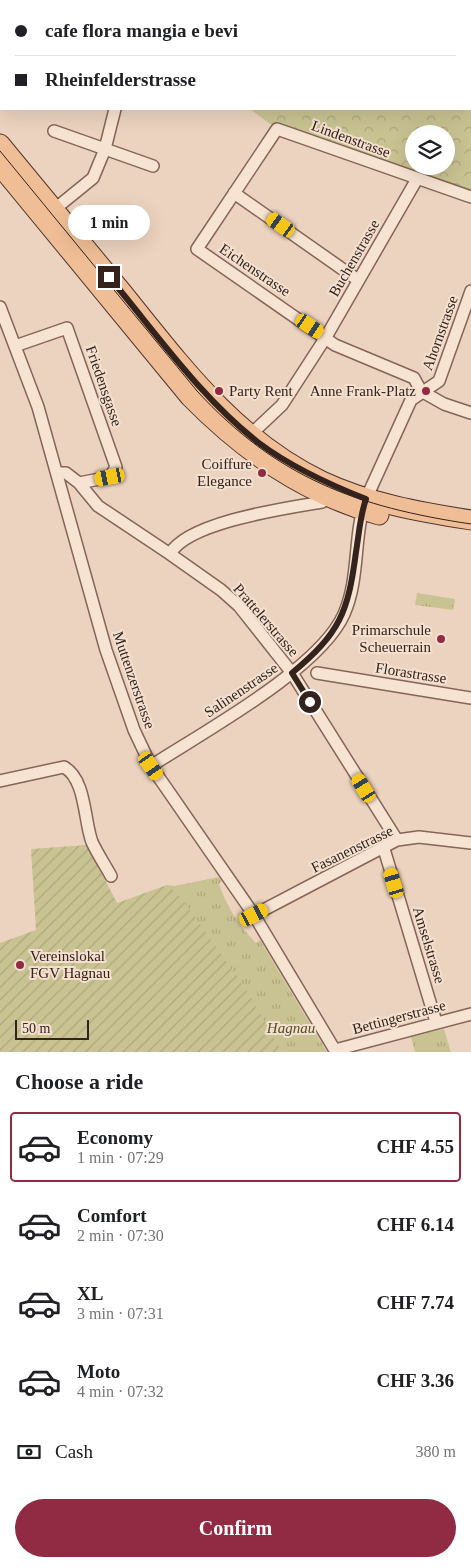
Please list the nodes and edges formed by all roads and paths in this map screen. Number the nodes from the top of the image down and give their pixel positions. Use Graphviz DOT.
graph roads {
  1 [pos="115,110"];
  2 [pos="277,128"];
  3 [pos="54,131"];
  4 [pos="0,144"];
  5 [pos="105,149"];
  6 [pos="0,166"];
  7 [pos="154,166"];
  8 [pos="417,179"];
  9 [pos="234,193"];
  10 [pos="471,197"];
  11 [pos="61,204"];
  12 [pos="358,280"];
  13 [pos="471,291"];
  14 [pos="0,307"];
  15 [pos="468,312"];
  16 [pos="326,337"];
  17 [pos="15,346"];
  18 [pos="421,391"];
  19 [pos="471,413"];
  20 [pos="246,440"];
  21 [pos="58,473"];
  22 [pos="79,483"];
  23 [pos="333,493"];
  24 [pos="364,505"];
  25 [pos="471,520"];
  26 [pos="471,533"];
  27 [pos="170,554"];
  28 [pos="292,673"];
  29 [pos="317,673"];
  30 [pos="471,698"];
  31 [pos="151,766"];
  32 [pos="0,781"];
  33 [pos="397,840"];
  34 [pos="471,843"];
  35 [pos="384,849"];
  36 [pos="111,876"];
  37 [pos="254,915"];
  38 [pos="471,1014"];
  39 [pos="436,1022"];
  40 [pos="335,1051"];
  1 -- 5 [label="street"];
  2 -- 8 [label="street, Lindenstrasse"];
  2 -- 9 [label="street, Eichenstrasse"];
  3 -- 5 [label="street"];
  4 -- 20 [label="main road"];
  5 -- 7 [label="street"];
  5 -- 11 [label="street"];
  6 -- 20 [label="main road"];
  8 -- 10 [label="street, Lindenstrasse"];
  8 -- 12 [label="street, Buchenstrasse"];
  9 -- 12 [label="street"];
  9 -- 16 [label="street, Eichenstrasse"];
  12 -- 16 [label="street, Buchenstrasse"];
  13 -- 15 [label="street, Ahornstrasse"];
  14 -- 17 [label="street, Muttenzerstrasse"];
  15 -- 18 [label="street, Ahornstrasse"];
  16 -- 18 [label="street, Eichenstrasse"];
  16 -- 20 [label="street, Buchenstrasse"];
  17 -- 21 [label="street, Muttenzerstrasse"];
  17 -- 22 [label="street, Friedensgasse"];
  18 -- 19 [label="street, Eichenstrasse"];
  18 -- 24 [label="street, Ahornstrasse"];
  20 -- 23 [label="main road"];
  21 -- 22 [label="street, Prattelerstrasse"];
  21 -- 31 [label="street, Muttenzerstrasse"];
  22 -- 27 [label="street, Prattelerstrasse"];
  23 -- 24 [label="main road"];
  23 -- 27 [label="street"];
  24 -- 25 [label="main road"];
  24 -- 26 [label="main road"];
  24 -- 28 [label="street, Salinenstrasse"];
  27 -- 28 [label="street, Prattelerstrasse"];
  28 -- 31 [label="street, Salinenstrasse"];
  28 -- 33 [label="street, Prattelerstrasse"];
  29 -- 30 [label="street, Florastrasse"];
  31 -- 37 [label="street, Muttenzerstrasse"];
  32 -- 36 [label="street"];
  33 -- 34 [label="street, Fasanenstrasse"];
  33 -- 35 [label="street, Fasanenstrasse"];
  35 -- 37 [label="street, Fasanenstrasse"];
  35 -- 39 [label="street, Amselstrasse"];
  37 -- 40 [label="street, Muttenzerstrasse"];
  38 -- 39 [label="street, Bettingerstrasse"];
  39 -- 40 [label="street, Bettingerstrasse"];
}
